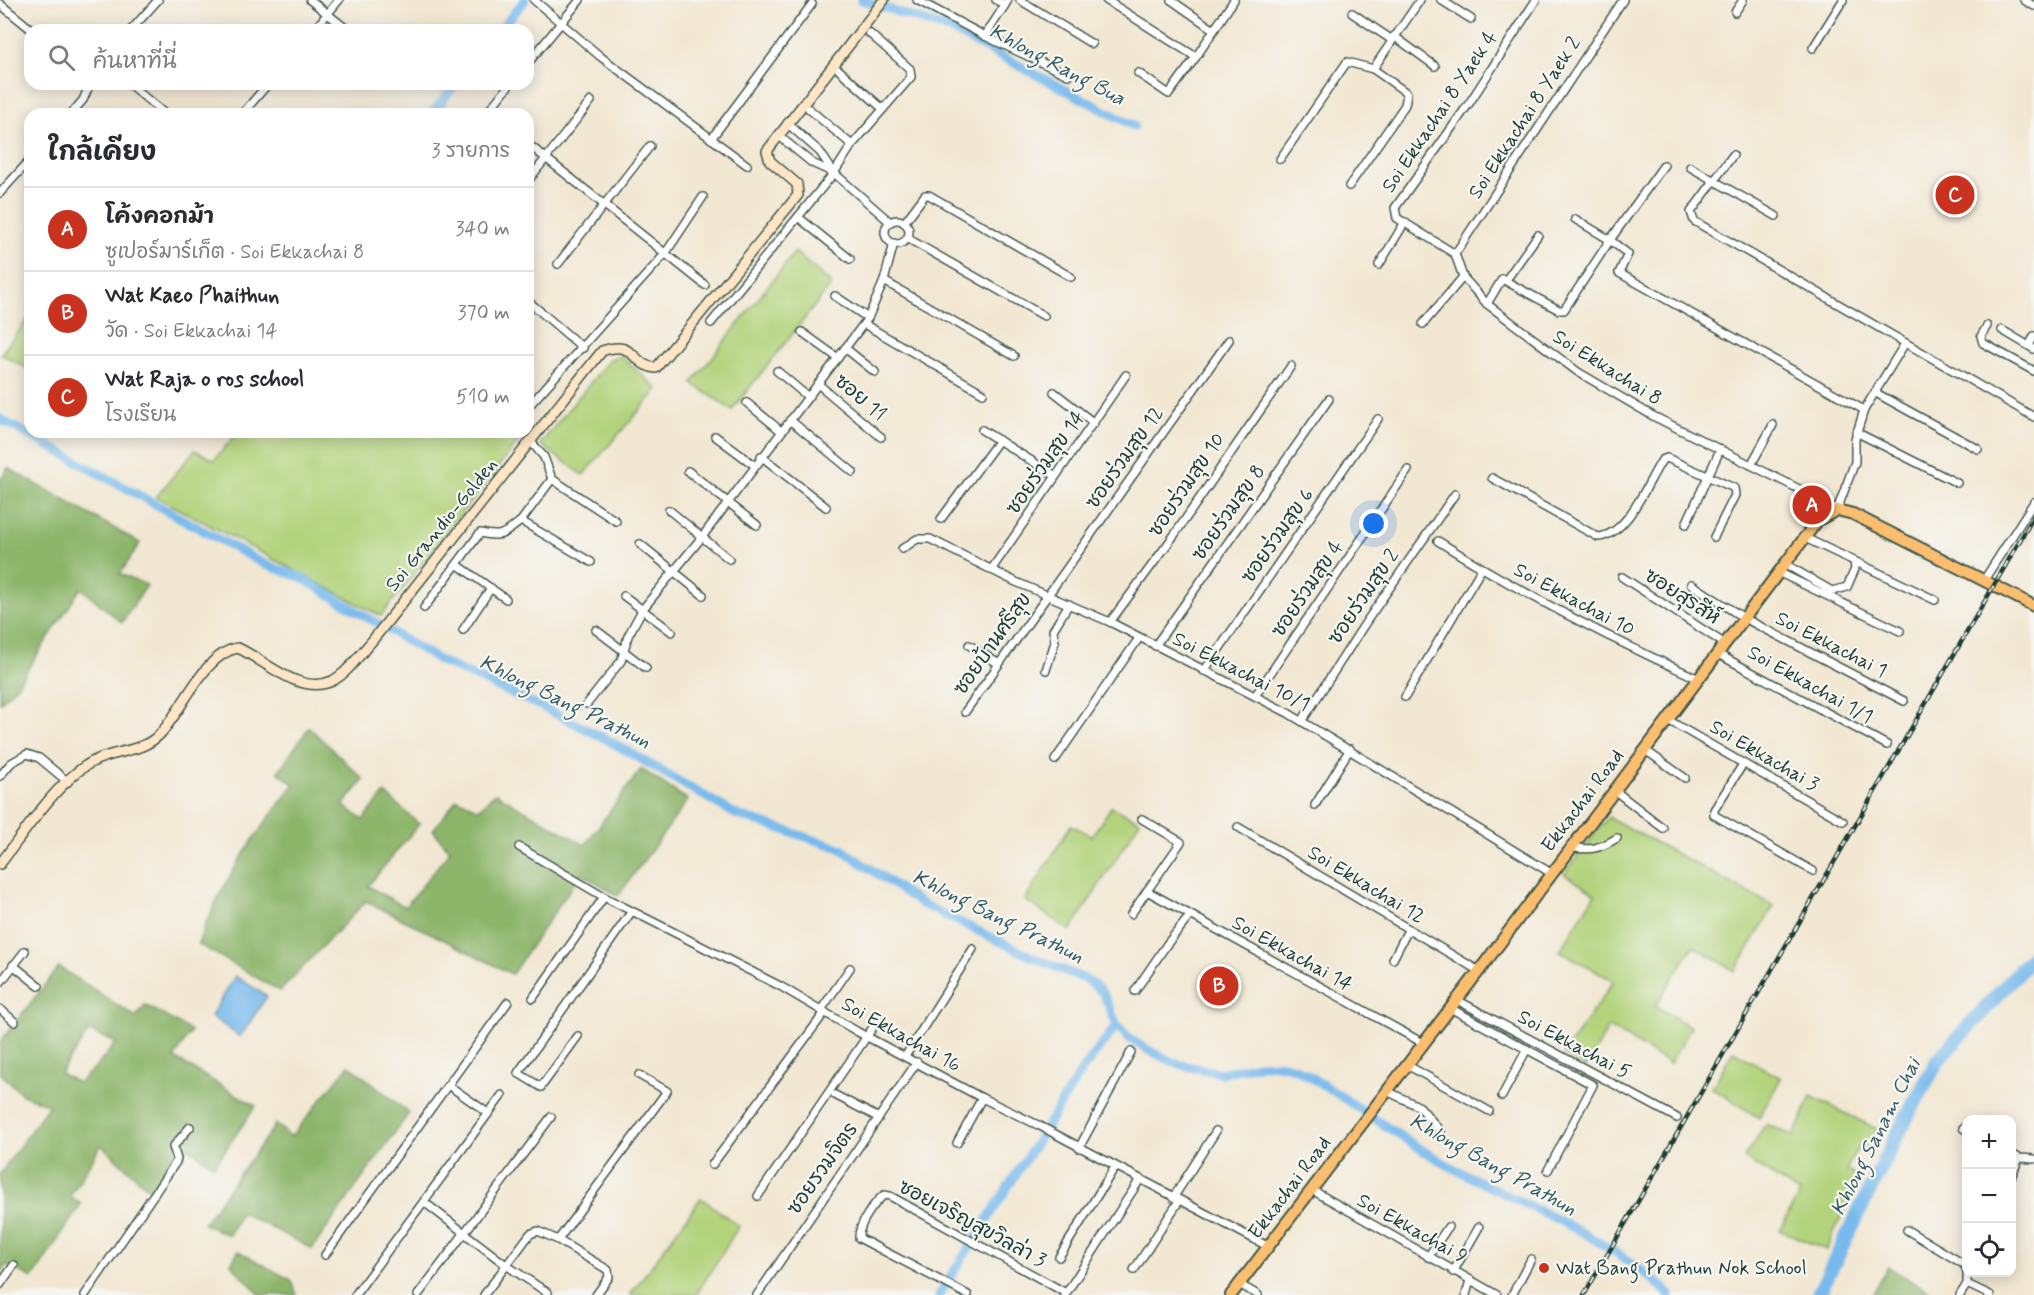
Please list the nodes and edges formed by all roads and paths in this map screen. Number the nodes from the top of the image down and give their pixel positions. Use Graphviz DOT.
graph roads {
  1 [pos="158,0"];
  2 [pos="310,0"];
  3 [pos="339,0"];
  4 [pos="534,0"];
  5 [pos="580,0"];
  6 [pos="884,0"];
  7 [pos="917,0"];
  8 [pos="996,0"];
  9 [pos="1020,0"];
  10 [pos="1106,0"];
  11 [pos="1171,0"];
  12 [pos="1234,0"];
  13 [pos="1420,0"];
  14 [pos="1441,0"];
  15 [pos="1536,0"];
  16 [pos="1623,0"];
  17 [pos="1743,0"];
  18 [pos="1843,0"];
  19 [pos="2024,0"];
  20 [pos="1007,3"];
  21 [pos="0,4"];
  22 [pos="812,4"];
  23 [pos="2034,6"];
  24 [pos="1735,12"];
  25 [pos="1352,13"];
  26 [pos="328,14"];
  27 [pos="1471,19"];
  28 [pos="562,22"];
  29 [pos="25,24"];
  30 [pos="136,24"];
  31 [pos="319,24"];
  32 [pos="340,24"];
  33 [pos="1214,30"];
  34 [pos="869,33"];
  35 [pos="984,36"];
  36 [pos="1393,38"];
  37 [pos="1092,44"];
  38 [pos="1813,48"];
  39 [pos="534,56"];
  40 [pos="1196,57"];
  41 [pos="1435,66"];
  42 [pos="1373,69"];
  43 [pos="839,70"];
  44 [pos="1138,73"];
  45 [pos="1068,75"];
  46 [pos="87,90"];
  47 [pos="136,90"];
  48 [pos="263,90"];
  49 [pos="505,90"];
  50 [pos="591,101"];
  51 [pos="76,108"];
  52 [pos="158,108"];
  53 [pos="247,108"];
  54 [pos="492,108"];
  55 [pos="809,109"];
  56 [pos="883,109"];
  57 [pos="787,123"];
  58 [pos="778,135"];
  59 [pos="711,139"];
  60 [pos="852,145"];
  61 [pos="650,146"];
  62 [pos="534,149"];
  63 [pos="1733,155"];
  64 [pos="546,158"];
  65 [pos="1280,159"];
  66 [pos="747,165"];
  67 [pos="1664,165"];
  68 [pos="24,166"];
  69 [pos="1690,167"];
  70 [pos="534,173"];
  71 [pos="834,173"];
  72 [pos="1715,182"];
  73 [pos="1349,186"];
  74 [pos="0,193"];
  75 [pos="703,197"];
  76 [pos="604,204"];
  77 [pos="1776,216"];
  78 [pos="798,217"];
  79 [pos="1575,219"];
  80 [pos="890,222"];
  81 [pos="1405,222"];
  82 [pos="904,223"];
  83 [pos="1538,234"];
  84 [pos="907,238"];
  85 [pos="1610,240"];
  86 [pos="894,243"];
  87 [pos="665,254"];
  88 [pos="1455,254"];
  89 [pos="850,259"];
  90 [pos="558,264"];
  91 [pos="1379,265"];
  92 [pos="1071,277"];
  93 [pos="1463,277"];
  94 [pos="1506,280"];
  95 [pos="884,281"];
  96 [pos="705,285"];
  97 [pos="835,296"];
  98 [pos="1487,304"];
  99 [pos="534,306"];
  100 [pos="1044,316"];
  101 [pos="866,321"];
  102 [pos="711,322"];
  103 [pos="1423,324"];
  104 [pos="1987,326"];
  105 [pos="2002,330"];
  106 [pos="802,332"];
  107 [pos="2034,336"];
  108 [pos="1229,340"];
  109 [pos="1904,345"];
  110 [pos="2031,347"];
  111 [pos="583,348"];
  112 [pos="845,348"];
  113 [pos="1014,356"];
  114 [pos="837,358"];
  115 [pos="1291,366"];
  116 [pos="777,371"];
  117 [pos="2034,371"];
  118 [pos="875,372"];
  119 [pos="1126,375"];
  120 [pos="818,384"];
  121 [pos="1054,392"];
  122 [pos="983,393"];
  123 [pos="1876,393"];
  124 [pos="807,396"];
  125 [pos="1329,399"];
  126 [pos="534,401"];
  127 [pos="747,403"];
  128 [pos="1864,410"];
  129 [pos="2034,417"];
  130 [pos="1378,419"];
  131 [pos="789,420"];
  132 [pos="1094,423"];
  133 [pos="1773,425"];
  134 [pos="982,430"];
  135 [pos="781,431"];
  136 [pos="1856,432"];
  137 [pos="715,436"];
  138 [pos="881,437"];
  139 [pos="999,440"];
  140 [pos="532,443"];
  141 [pos="1978,449"];
  142 [pos="1720,450"];
  143 [pos="761,456"];
  144 [pos="754,465"];
  145 [pos="1751,465"];
  146 [pos="1408,470"];
  147 [pos="688,471"];
  148 [pos="853,472"];
  149 [pos="1708,475"];
  150 [pos="1056,476"];
  151 [pos="1492,478"];
  152 [pos="552,480"];
  153 [pos="1957,483"];
  154 [pos="1455,494"];
  155 [pos="727,501"];
  156 [pos="2034,502"];
  157 [pos="826,507"];
  158 [pos="669,510"];
  159 [pos="1837,510"];
  160 [pos="941,519"];
  161 [pos="616,520"];
  162 [pos="521,521"];
  163 [pos="1686,524"];
  164 [pos="757,525"];
  165 [pos="702,537"];
  166 [pos="1714,537"];
  167 [pos="1803,537"];
  168 [pos="1438,541"];
  169 [pos="640,544"];
  170 [pos="902,549"];
  171 [pos="729,559"];
  172 [pos="1854,561"];
  173 [pos="591,562"];
  174 [pos="458,565"];
  175 [pos="1482,568"];
  176 [pos="1781,568"];
  177 [pos="991,570"];
  178 [pos="674,571"];
  179 [pos="1622,577"];
  180 [pos="1984,580"];
  181 [pos="1692,584"];
  182 [pos="491,588"];
  183 [pos="703,595"];
  184 [pos="1047,595"];
  185 [pos="624,596"];
  186 [pos="507,599"];
  187 [pos="1935,600"];
  188 [pos="1069,604"];
  189 [pos="2034,606"];
  190 [pos="424,608"];
  191 [pos="642,610"];
  192 [pos="1744,618"];
  193 [pos="1110,622"];
  194 [pos="463,630"];
  195 [pos="596,630"];
  196 [pos="1900,631"];
  197 [pos="672,632"];
  198 [pos="1138,638"];
  199 [pos="1725,644"];
  200 [pos="969,645"];
  201 [pos="1155,646"];
  202 [pos="625,652"];
  203 [pos="1718,654"];
  204 [pos="999,664"];
  205 [pos="646,668"];
  206 [pos="1046,670"];
  207 [pos="1204,671"];
  208 [pos="1699,679"];
  209 [pos="1255,696"];
  210 [pos="1405,697"];
  211 [pos="1904,701"];
  212 [pos="587,704"];
  213 [pos="965,712"];
  214 [pos="1668,720"];
  215 [pos="1302,721"];
  216 [pos="1887,746"];
  217 [pos="1350,749"];
  218 [pos="1645,750"];
  219 [pos="1055,760"];
  220 [pos="1743,764"];
  221 [pos="0,776"];
  222 [pos="1685,778"];
  223 [pos="68,782"];
  224 [pos="1614,790"];
  225 [pos="1315,805"];
  226 [pos="1142,819"];
  227 [pos="1843,821"];
  228 [pos="1238,827"];
  229 [pos="1663,828"];
  230 [pos="1617,838"];
  231 [pos="519,847"];
  232 [pos="1570,847"];
  233 [pos="0,864"];
  234 [pos="1813,871"];
  235 [pos="1551,873"];
  236 [pos="1147,891"];
  237 [pos="604,897"];
  238 [pos="632,911"];
  239 [pos="1131,914"];
  240 [pos="1189,916"];
  241 [pos="1408,930"];
  242 [pos="973,949"];
  243 [pos="25,951"];
  244 [pos="1393,959"];
  245 [pos="13,965"];
  246 [pos="850,968"];
  247 [pos="1479,971"];
  248 [pos="0,983"];
  249 [pos="39,986"];
  250 [pos="1135,991"];
  251 [pos="533,999"];
  252 [pos="508,1002"];
  253 [pos="1454,1004"];
  254 [pos="0,1010"];
  255 [pos="823,1011"];
  256 [pos="878,1020"];
  257 [pos="15,1022"];
  258 [pos="578,1036"];
  259 [pos="867,1036"];
  260 [pos="1423,1043"];
  261 [pos="1527,1049"];
  262 [pos="1131,1052"];
  263 [pos="906,1055"];
  264 [pos="918,1062"];
  265 [pos="1407,1065"];
  266 [pos="639,1075"];
  267 [pos="448,1085"];
  268 [pos="1387,1091"];
  269 [pos="502,1095"];
  270 [pos="835,1095"];
  271 [pos="1502,1096"];
  272 [pos="982,1098"];
  273 [pos="1489,1111"];
  274 [pos="488,1113"];
  275 [pos="551,1117"];
  276 [pos="879,1118"];
  277 [pos="1677,1118"];
  278 [pos="190,1127"];
  279 [pos="1216,1131"];
  280 [pos="1441,1132"];
  281 [pos="957,1143"];
  282 [pos="1079,1148"];
  283 [pos="2016,1156"];
  284 [pos="2034,1160"];
  285 [pos="712,1165"];
  286 [pos="1115,1167"];
  287 [pos="1548,1170"];
  288 [pos="1139,1181"];
  289 [pos="1312,1190"];
  290 [pos="758,1196"];
  291 [pos="1176,1199"];
  292 [pos="424,1202"];
  293 [pos="1448,1227"];
  294 [pos="1479,1227"];
  295 [pos="1907,1230"];
  296 [pos="464,1233"];
  297 [pos="558,1240"];
  298 [pos="1269,1247"];
  299 [pos="325,1255"];
  300 [pos="1059,1257"];
  301 [pos="1428,1257"];
  302 [pos="1531,1259"];
  303 [pos="1962,1263"];
  304 [pos="14,1265"];
  305 [pos="506,1265"];
  306 [pos="1134,1270"];
  307 [pos="1453,1272"];
  308 [pos="1967,1277"];
  309 [pos="1470,1280"];
  310 [pos="1239,1284"];
  311 [pos="1967,1284"];
  312 [pos="0,1285"];
  313 [pos="548,1293"];
  314 [pos="1065,1294"];
  315 [pos="85,1295"];
  316 [pos="356,1295"];
  317 [pos="418,1295"];
  318 [pos="484,1295"];
  319 [pos="596,1295"];
  320 [pos="757,1295"];
  321 [pos="968,1295"];
  322 [pos="1231,1295"];
  323 [pos="1258,1295"];
  324 [pos="1466,1295"];
  325 [pos="1497,1295"];
  326 [pos="1512,1295"];
  327 [pos="1960,1295"];
  328 [pos="1990,1295"];
  1 -- 30 [label="street"];
  2 -- 26 [label="street"];
  3 -- 26 [label="street"];
  4 -- 28 [label="street"];
  5 -- 28 [label="street"];
  6 -- 57 [label="street, Soi Grandio-Golden"];
  7 -- 35 [label="street"];
  8 -- 20 [label="street"];
  9 -- 37 [label="street"];
  10 -- 40 [label="street"];
  11 -- 33 [label="street"];
  12 -- 33 [label="street"];
  13 -- 36 [label="street"];
  14 -- 27 [label="street"];
  15 -- 81 [label="street, Soi Ekkachai 8 Yaek 4"];
  16 -- 88 [label="street, Soi Ekkachai 8 Yaek 2"];
  17 -- 24 [label="street"];
  18 -- 38 [label="street"];
  19 -- 23 [label="street"];
  20 -- 35 [label="street"];
  21 -- 29 [label="street"];
  22 -- 59 [label="street"];
  25 -- 36 [label="street"];
  26 -- 31 [label="street"];
  26 -- 32 [label="street"];
  28 -- 39 [label="street"];
  28 -- 59 [label="street"];
  33 -- 40 [label="street"];
  34 -- 56 [label="street"];
  35 -- 45 [label="street"];
  36 -- 41 [label="street"];
  36 -- 42 [label="street"];
  40 -- 44 [label="street"];
  42 -- 65 [label="street"];
  42 -- 73 [label="street"];
  43 -- 56 [label="street"];
  46 -- 51 [label="street"];
  47 -- 52 [label="street"];
  48 -- 53 [label="street"];
  49 -- 54 [label="street"];
  50 -- 64 [label="street"];
  55 -- 60 [label="street"];
  56 -- 60 [label="street"];
  57 -- 58 [label="street, Soi Grandio-Golden"];
  57 -- 71 [label="street"];
  58 -- 71 [label="street"];
  58 -- 140 [label="street, Soi Grandio-Golden"];
  59 -- 66 [label="street"];
  60 -- 71 [label="street"];
  61 -- 76 [label="street"];
  62 -- 64 [label="street"];
  63 -- 72 [label="street"];
  64 -- 70 [label="street"];
  64 -- 76 [label="street"];
  67 -- 85 [label="street"];
  68 -- 74 [label="street"];
  69 -- 72 [label="street"];
  71 -- 78 [label="street"];
  71 -- 80 [label="street"];
  72 -- 77 [label="street"];
  72 -- 109 [label="street"];
  75 -- 87 [label="street"];
  76 -- 87 [label="street"];
  76 -- 90 [label="street"];
  78 -- 89 [label="street"];
  78 -- 102 [label="street"];
  79 -- 85 [label="street"];
  80 -- 82 [label="street"];
  80 -- 86 [label="street"];
  81 -- 88 [label="street"];
  81 -- 91 [label="street"];
  82 -- 84 [label="street"];
  82 -- 92 [label="street"];
  83 -- 94 [label="street"];
  84 -- 86 [label="street"];
  84 -- 100 [label="street"];
  85 -- 94 [label="street"];
  85 -- 128 [label="street"];
  86 -- 95 [label="street"];
  87 -- 96 [label="street"];
  87 -- 111 [label="street"];
  88 -- 93 [label="street, Soi Ekkachai 8"];
  93 -- 98 [label="street, Soi Ekkachai 8"];
  93 -- 103 [label="street"];
  94 -- 98 [label="street"];
  95 -- 101 [label="street"];
  95 -- 113 [label="street"];
  97 -- 101 [label="street"];
  98 -- 142 [label="street, Soi Ekkachai 8"];
  99 -- 111 [label="street"];
  101 -- 112 [label="street"];
  101 -- 122 [label="street"];
  104 -- 117 [label="street"];
  105 -- 110 [label="street"];
  106 -- 114 [label="street"];
  107 -- 110 [label="street"];
  108 -- 184 [label="street, ซอยร่วมสุข 12"];
  109 -- 123 [label="street"];
  109 -- 129 [label="street"];
  111 -- 126 [label="street"];
  112 -- 114 [label="street"];
  112 -- 118 [label="street"];
  114 -- 120 [label="street"];
  115 -- 193 [label="street, ซอยร่วมสุข 10"];
  116 -- 124 [label="street"];
  119 -- 132 [label="street, ซอยร่วมสุข 14"];
  120 -- 124 [label="street"];
  120 -- 138 [label="street, ซอย 11"];
  121 -- 132 [label="street"];
  123 -- 128 [label="street"];
  123 -- 141 [label="street"];
  124 -- 131 [label="street"];
  125 -- 201 [label="street, ซอยร่วมสุข 8"];
  127 -- 135 [label="street"];
  128 -- 136 [label="street"];
  130 -- 207 [label="street, ซอยร่วมสุข 6"];
  131 -- 135 [label="street"];
  131 -- 148 [label="street"];
  132 -- 150 [label="street, ซอยร่วมสุข 14"];
  133 -- 145 [label="street"];
  134 -- 139 [label="street"];
  135 -- 143 [label="street"];
  136 -- 153 [label="street"];
  136 -- 159 [label="street"];
  137 -- 144 [label="street"];
  139 -- 150 [label="street"];
  139 -- 160 [label="street"];
  140 -- 152 [label="street"];
  140 -- 223 [label="street, Soi Grandio-Golden"];
  142 -- 145 [label="street, Soi Ekkachai 8"];
  142 -- 149 [label="street"];
  143 -- 144 [label="street"];
  143 -- 157 [label="street"];
  144 -- 155 [label="street"];
  145 -- 159 [label="street, Soi Ekkachai 8"];
  146 -- 209 [label="street, ซอยร่วมสุข 4"];
  147 -- 155 [label="street"];
  149 -- 151 [label="street"];
  149 -- 163 [label="street"];
  149 -- 166 [label="street"];
  150 -- 177 [label="street, ซอยร่วมสุข 14"];
  152 -- 161 [label="street"];
  152 -- 162 [label="street"];
  154 -- 215 [label="street, ซอยร่วมสุข 2"];
  155 -- 164 [label="street"];
  155 -- 165 [label="street"];
  156 -- 180 [label="street"];
  158 -- 165 [label="street"];
  159 -- 167 [label="main road, Ekkachai Road"];
  159 -- 180 [label="main road"];
  162 -- 173 [label="street"];
  162 -- 174 [label="street"];
  165 -- 171 [label="street"];
  165 -- 178 [label="street"];
  167 -- 172 [label="street"];
  167 -- 176 [label="main road, Ekkachai Road"];
  168 -- 175 [label="street, Soi Ekkachai 10"];
  169 -- 178 [label="street"];
  170 -- 177 [label="street, Soi Ekkachai 10/1"];
  172 -- 176 [label="street"];
  172 -- 187 [label="street"];
  174 -- 182 [label="street"];
  174 -- 190 [label="street"];
  175 -- 208 [label="street, Soi Ekkachai 10"];
  175 -- 210 [label="street"];
  176 -- 192 [label="main road, Ekkachai Road"];
  176 -- 196 [label="street"];
  177 -- 184 [label="street, Soi Ekkachai 10/1"];
  178 -- 183 [label="street"];
  178 -- 191 [label="street"];
  179 -- 199 [label="street, ซอยสุรสีห์"];
  180 -- 189 [label="main road"];
  181 -- 192 [label="street, Soi Ekkachai 1"];
  182 -- 186 [label="street"];
  182 -- 194 [label="street"];
  184 -- 188 [label="street, Soi Ekkachai 10/1"];
  184 -- 204 [label="street, ซอยบ้านศรีสุข"];
  185 -- 191 [label="street"];
  188 -- 193 [label="street, Soi Ekkachai 10/1"];
  188 -- 206 [label="street"];
  191 -- 197 [label="street"];
  191 -- 202 [label="street"];
  192 -- 199 [label="main road, Ekkachai Road"];
  192 -- 211 [label="street, Soi Ekkachai 1"];
  193 -- 198 [label="street, Soi Ekkachai 10/1"];
  195 -- 202 [label="street"];
  198 -- 201 [label="street, Soi Ekkachai 10/1"];
  198 -- 219 [label="street"];
  199 -- 203 [label="main road, Ekkachai Road"];
  200 -- 204 [label="street"];
  201 -- 207 [label="street, Soi Ekkachai 10/1"];
  202 -- 205 [label="street"];
  202 -- 212 [label="street"];
  203 -- 208 [label="main road, Ekkachai Road"];
  203 -- 216 [label="street, Soi Ekkachai 1/1"];
  204 -- 213 [label="street, ซอยบ้านศรีสุข"];
  207 -- 209 [label="street, Soi Ekkachai 10/1"];
  208 -- 214 [label="main road, Ekkachai Road"];
  209 -- 215 [label="street, Soi Ekkachai 10/1"];
  214 -- 218 [label="main road, Ekkachai Road"];
  214 -- 220 [label="street, Soi Ekkachai 3"];
  215 -- 217 [label="street, Soi Ekkachai 10/1"];
  217 -- 225 [label="street"];
  217 -- 235 [label="street, Soi Ekkachai 10/1"];
  218 -- 222 [label="street"];
  218 -- 224 [label="main road, Ekkachai Road"];
  220 -- 227 [label="street, Soi Ekkachai 3"];
  220 -- 234 [label="street"];
  221 -- 223 [label="street"];
  223 -- 233 [label="street, Soi Grandio-Golden"];
  224 -- 229 [label="street"];
  224 -- 232 [label="main road, Ekkachai Road"];
  226 -- 236 [label="street"];
  228 -- 241 [label="street, Soi Ekkachai 12"];
  230 -- 232 [label="street"];
  231 -- 237 [label="street, Soi Ekkachai 16"];
  232 -- 235 [label="main road, Ekkachai Road"];
  235 -- 247 [label="main road, Ekkachai Road"];
  236 -- 239 [label="street"];
  236 -- 240 [label="street, Soi Ekkachai 14"];
  237 -- 238 [label="street, Soi Ekkachai 16"];
  237 -- 251 [label="street"];
  238 -- 255 [label="street, Soi Ekkachai 16"];
  238 -- 258 [label="street"];
  240 -- 250 [label="street"];
  240 -- 260 [label="street, Soi Ekkachai 14"];
  241 -- 244 [label="street"];
  241 -- 247 [label="street, Soi Ekkachai 12"];
  242 -- 263 [label="street"];
  243 -- 245 [label="street"];
  245 -- 248 [label="street"];
  245 -- 249 [label="street"];
  246 -- 255 [label="street"];
  247 -- 253 [label="main road, Ekkachai Road"];
  252 -- 267 [label="street"];
  253 -- 260 [label="main road, Ekkachai Road"];
  253 -- 261 [label="street"];
  253 -- 277 [label="street, Soi Ekkachai 5"];
  254 -- 257 [label="street"];
  255 -- 259 [label="street, Soi Ekkachai 16"];
  255 -- 285 [label="street"];
  256 -- 259 [label="street"];
  259 -- 263 [label="street, Soi Ekkachai 16"];
  259 -- 290 [label="street"];
  260 -- 265 [label="main road, Ekkachai Road"];
  261 -- 271 [label="street"];
  261 -- 287 [label="street"];
  262 -- 282 [label="street"];
  263 -- 264 [label="street, Soi Ekkachai 16"];
  264 -- 272 [label="street, Soi Ekkachai 16"];
  264 -- 276 [label="street, ซอยรวมจิตร"];
  265 -- 268 [label="main road, Ekkachai Road"];
  265 -- 273 [label="street"];
  266 -- 297 [label="street"];
  267 -- 274 [label="street"];
  267 -- 299 [label="street"];
  268 -- 280 [label="street"];
  268 -- 289 [label="main road, Ekkachai Road"];
  269 -- 274 [label="street"];
  270 -- 276 [label="street"];
  272 -- 281 [label="street"];
  272 -- 282 [label="street, Soi Ekkachai 16"];
  274 -- 292 [label="street"];
  275 -- 296 [label="street"];
  276 -- 320 [label="street, ซอยรวมจิตร"];
  278 -- 315 [label="street"];
  279 -- 291 [label="street"];
  282 -- 286 [label="street, Soi Ekkachai 16"];
  283 -- 284 [label="street"];
  286 -- 288 [label="street, Soi Ekkachai 16"];
  286 -- 300 [label="street"];
  288 -- 291 [label="street, Soi Ekkachai 16"];
  288 -- 314 [label="street"];
  289 -- 298 [label="main road, Ekkachai Road"];
  289 -- 301 [label="street, Soi Ekkachai 9"];
  291 -- 298 [label="street, Soi Ekkachai 16"];
  291 -- 306 [label="street"];
  292 -- 296 [label="street"];
  292 -- 316 [label="street"];
  293 -- 301 [label="street"];
  294 -- 307 [label="street"];
  295 -- 303 [label="street"];
  296 -- 305 [label="street"];
  296 -- 317 [label="street"];
  297 -- 305 [label="street"];
  297 -- 319 [label="street"];
  298 -- 310 [label="main road, Ekkachai Road"];
  301 -- 307 [label="street, Soi Ekkachai 9"];
  302 -- 326 [label="street"];
  304 -- 312 [label="street"];
  305 -- 313 [label="street"];
  305 -- 318 [label="street"];
  307 -- 309 [label="street, Soi Ekkachai 9"];
  308 -- 311 [label="street"];
  309 -- 324 [label="street"];
  309 -- 325 [label="street, Soi Ekkachai 9"];
  310 -- 322 [label="main road, Ekkachai Road"];
  310 -- 323 [label="street"];
  311 -- 327 [label="street"];
  311 -- 328 [label="street"];
  314 -- 321 [label="street, ซอยเจริญสุขวิลล่า 3"];
}
